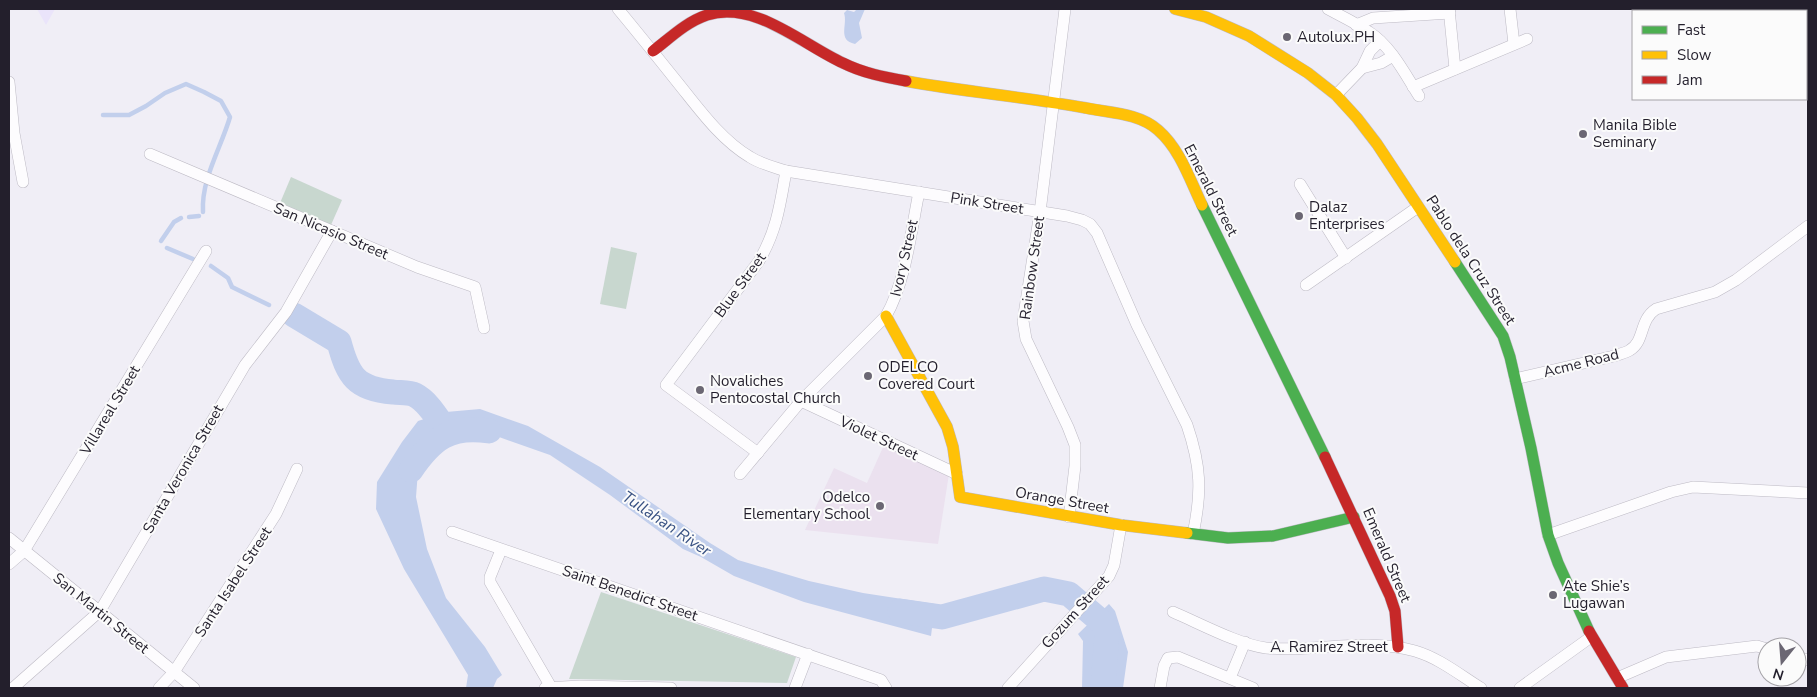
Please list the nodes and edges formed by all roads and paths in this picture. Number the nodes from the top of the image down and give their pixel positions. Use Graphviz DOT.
graph roads {
  1 [pos="618,9"];
  2 [pos="1066,9"];
  3 [pos="1175,9"];
  4 [pos="1328,9"];
  5 [pos="1510,9"];
  6 [pos="1450,11"];
  7 [pos="1356,25"];
  8 [pos="1527,39"];
  9 [pos="1380,41"];
  10 [pos="1514,44"];
  11 [pos="653,51"];
  12 [pos="1393,56"];
  13 [pos="1362,68"];
  14 [pos="1455,69"];
  15 [pos="9,82"];
  16 [pos="1336,95"];
  17 [pos="1053,102"];
  18 [pos="12,134"];
  19 [pos="150,154"];
  20 [pos="786,171"];
  21 [pos="23,182"];
  22 [pos="1300,184"];
  23 [pos="919,192"];
  24 [pos="1418,206"];
  25 [pos="1040,212"];
  26 [pos="1808,226"];
  27 [pos="332,231"];
  28 [pos="206,251"];
  29 [pos="1346,258"];
  30 [pos="1306,285"];
  31 [pos="886,316"];
  32 [pos="484,328"];
  33 [pos="1515,379"];
  34 [pos="801,401"];
  35 [pos="758,453"];
  36 [pos="297,469"];
  37 [pos="740,474"];
  38 [pos="958,474"];
  39 [pos="1808,493"];
  40 [pos="1069,517"];
  41 [pos="1354,517"];
  42 [pos="1121,525"];
  43 [pos="452,532"];
  44 [pos="1193,534"];
  45 [pos="1548,535"];
  46 [pos="9,538"];
  47 [pos="501,550"];
  48 [pos="24,551"];
  49 [pos="9,564"];
  50 [pos="100,611"];
  51 [pos="1173,612"];
  52 [pos="1591,637"];
  53 [pos="1246,642"];
  54 [pos="1757,646"];
  55 [pos="1398,647"];
  56 [pos="808,654"];
  57 [pos="174,672"];
  58 [pos="1230,678"];
  59 [pos="1617,678"];
  60 [pos="548,687"];
  61 [pos="13,688"];
  62 [pos="159,688"];
  63 [pos="194,688"];
  64 [pos="671,688"];
  65 [pos="795,688"];
  66 [pos="886,688"];
  67 [pos="1008,688"];
  68 [pos="1160,688"];
  69 [pos="1253,688"];
  70 [pos="1481,688"];
  71 [pos="1520,688"];
  72 [pos="1623,688"];
  1 -- 11 [label="street, Pink Street"];
  2 -- 17 [label="street, Rainbow Street"];
  3 -- 16 [label="street, Pablo dela Cruz Street"];
  4 -- 7 [label="street"];
  5 -- 10 [label="street"];
  6 -- 7 [label="street"];
  6 -- 14 [label="street"];
  7 -- 9 [label="street"];
  8 -- 10 [label="street"];
  9 -- 12 [label="street"];
  9 -- 13 [label="street"];
  10 -- 14 [label="street"];
  11 -- 17 [label="street, Emerald Street"];
  11 -- 20 [label="street, Pink Street"];
  12 -- 13 [label="street"];
  12 -- 14 [label="street"];
  13 -- 16 [label="street"];
  15 -- 18 [label="street"];
  16 -- 24 [label="street, Pablo dela Cruz Street"];
  17 -- 25 [label="street, Rainbow Street"];
  17 -- 41 [label="street, Emerald Street"];
  18 -- 21 [label="street"];
  19 -- 27 [label="street, San Nicasio Street"];
  20 -- 23 [label="street, Pink Street"];
  20 -- 35 [label="street, Blue Street"];
  22 -- 29 [label="street"];
  23 -- 25 [label="street, Pink Street"];
  23 -- 31 [label="street, Ivory Street"];
  24 -- 29 [label="street"];
  24 -- 33 [label="street, Pablo dela Cruz Street"];
  25 -- 40 [label="street, Rainbow Street"];
  25 -- 44 [label="street, Pink Street"];
  26 -- 33 [label="street, Acme Road"];
  27 -- 32 [label="street, San Nicasio Street"];
  27 -- 50 [label="street, Santa Veronica Street"];
  28 -- 48 [label="street, Villareal Street"];
  29 -- 30 [label="street"];
  31 -- 34 [label="street, Ivory Street"];
  31 -- 38 [label="street, Orange Street"];
  33 -- 45 [label="street, Pablo dela Cruz Street"];
  34 -- 35 [label="street, Ivory Street"];
  34 -- 38 [label="street, Violet Street"];
  35 -- 37 [label="street, Ivory Street"];
  36 -- 57 [label="street, Santa Isabel Street"];
  38 -- 40 [label="street, Orange Street"];
  39 -- 45 [label="street"];
  40 -- 42 [label="street, Orange Street"];
  41 -- 44 [label="street, Orange Street"];
  41 -- 55 [label="street, Emerald Street"];
  42 -- 44 [label="street, Orange Street"];
  42 -- 67 [label="street, Gozum Street"];
  43 -- 47 [label="street, Saint Benedict Street"];
  45 -- 52 [label="street, Pablo dela Cruz Street"];
  46 -- 48 [label="street, San Martin Street"];
  47 -- 56 [label="street, Saint Benedict Street"];
  47 -- 60 [label="street"];
  48 -- 49 [label="street, Villareal Street"];
  48 -- 50 [label="street, San Martin Street"];
  50 -- 57 [label="street, San Martin Street"];
  50 -- 61 [label="street, Santa Veronica Street"];
  51 -- 53 [label="street, A. Ramirez Street"];
  52 -- 59 [label="street, Pablo dela Cruz Street"];
  52 -- 71 [label="street"];
  53 -- 55 [label="street, A. Ramirez Street"];
  53 -- 58 [label="street"];
  54 -- 59 [label="street"];
  55 -- 70 [label="street, A. Ramirez Street"];
  56 -- 65 [label="street"];
  56 -- 66 [label="street, Saint Benedict Street"];
  57 -- 62 [label="street, Santa Isabel Street"];
  57 -- 63 [label="street, San Martin Street"];
  58 -- 68 [label="street"];
  58 -- 69 [label="street"];
  59 -- 72 [label="street, Pablo dela Cruz Street"];
  60 -- 64 [label="street"];
}
